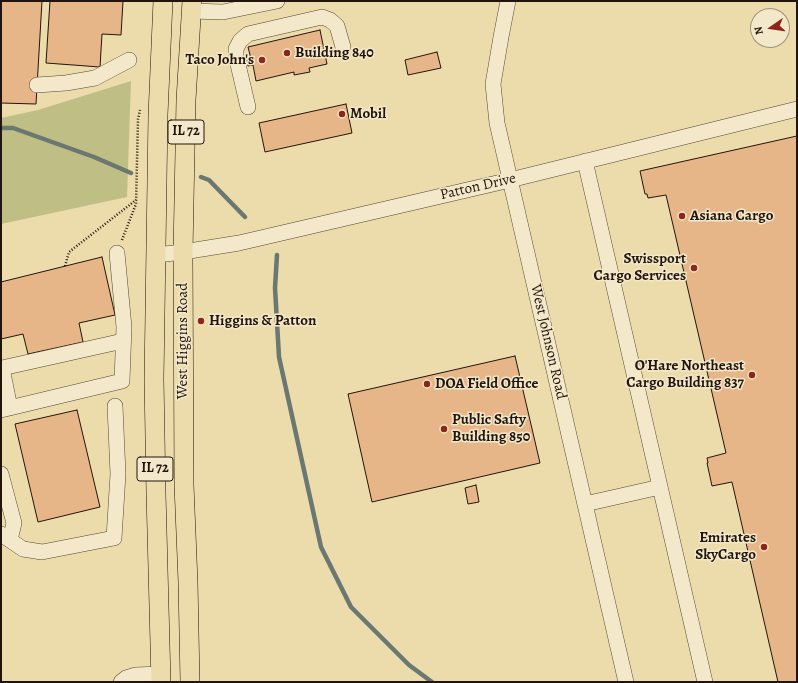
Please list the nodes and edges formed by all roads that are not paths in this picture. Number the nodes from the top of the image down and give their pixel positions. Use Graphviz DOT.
graph roads {
  1 [pos="163,1"];
  2 [pos="277,1"];
  3 [pos="508,1"];
  4 [pos="191,6"];
  5 [pos="343,47"];
  6 [pos="129,60"];
  7 [pos="37,85"];
  8 [pos="248,107"];
  9 [pos="797,109"];
  10 [pos="585,161"];
  11 [pos="510,180"];
  12 [pos="183,252"];
  13 [pos="117,253"];
  14 [pos="156,256"];
  15 [pos="123,341"];
  16 [pos="115,406"];
  17 [pos="5,409"];
  18 [pos="1,474"];
  19 [pos="660,487"];
  20 [pos="585,504"];
  21 [pos="6,537"];
  22 [pos="161,678"];
  23 [pos="120,682"];
  24 [pos="190,682"];
  25 [pos="626,682"];
  26 [pos="705,682"];
  1 -- 14 [label="main road, West Higgins Road / IL 72"];
  2 -- 4 [label="street"];
  3 -- 11 [label="street, West Johnson Road"];
  4 -- 12 [label="main road, West Higgins Road / IL 72"];
  5 -- 8 [label="street"];
  6 -- 7 [label="street"];
  9 -- 10 [label="street, Patton Drive"];
  10 -- 11 [label="street, Patton Drive"];
  10 -- 19 [label="street"];
  11 -- 12 [label="street, Patton Drive"];
  11 -- 20 [label="street, West Johnson Road"];
  12 -- 14 [label="street, Patton Drive"];
  12 -- 24 [label="main road, West Higgins Road / IL 72"];
  13 -- 15 [label="street"];
  14 -- 22 [label="main road, West Higgins Road / IL 72"];
  15 -- 17 [label="street"];
  15 -- 17 [label="street"];
  16 -- 21 [label="street"];
  18 -- 21 [label="street"];
  19 -- 20 [label="street"];
  19 -- 26 [label="street"];
  20 -- 25 [label="street, West Johnson Road"];
  22 -- 23 [label="street"];
}
